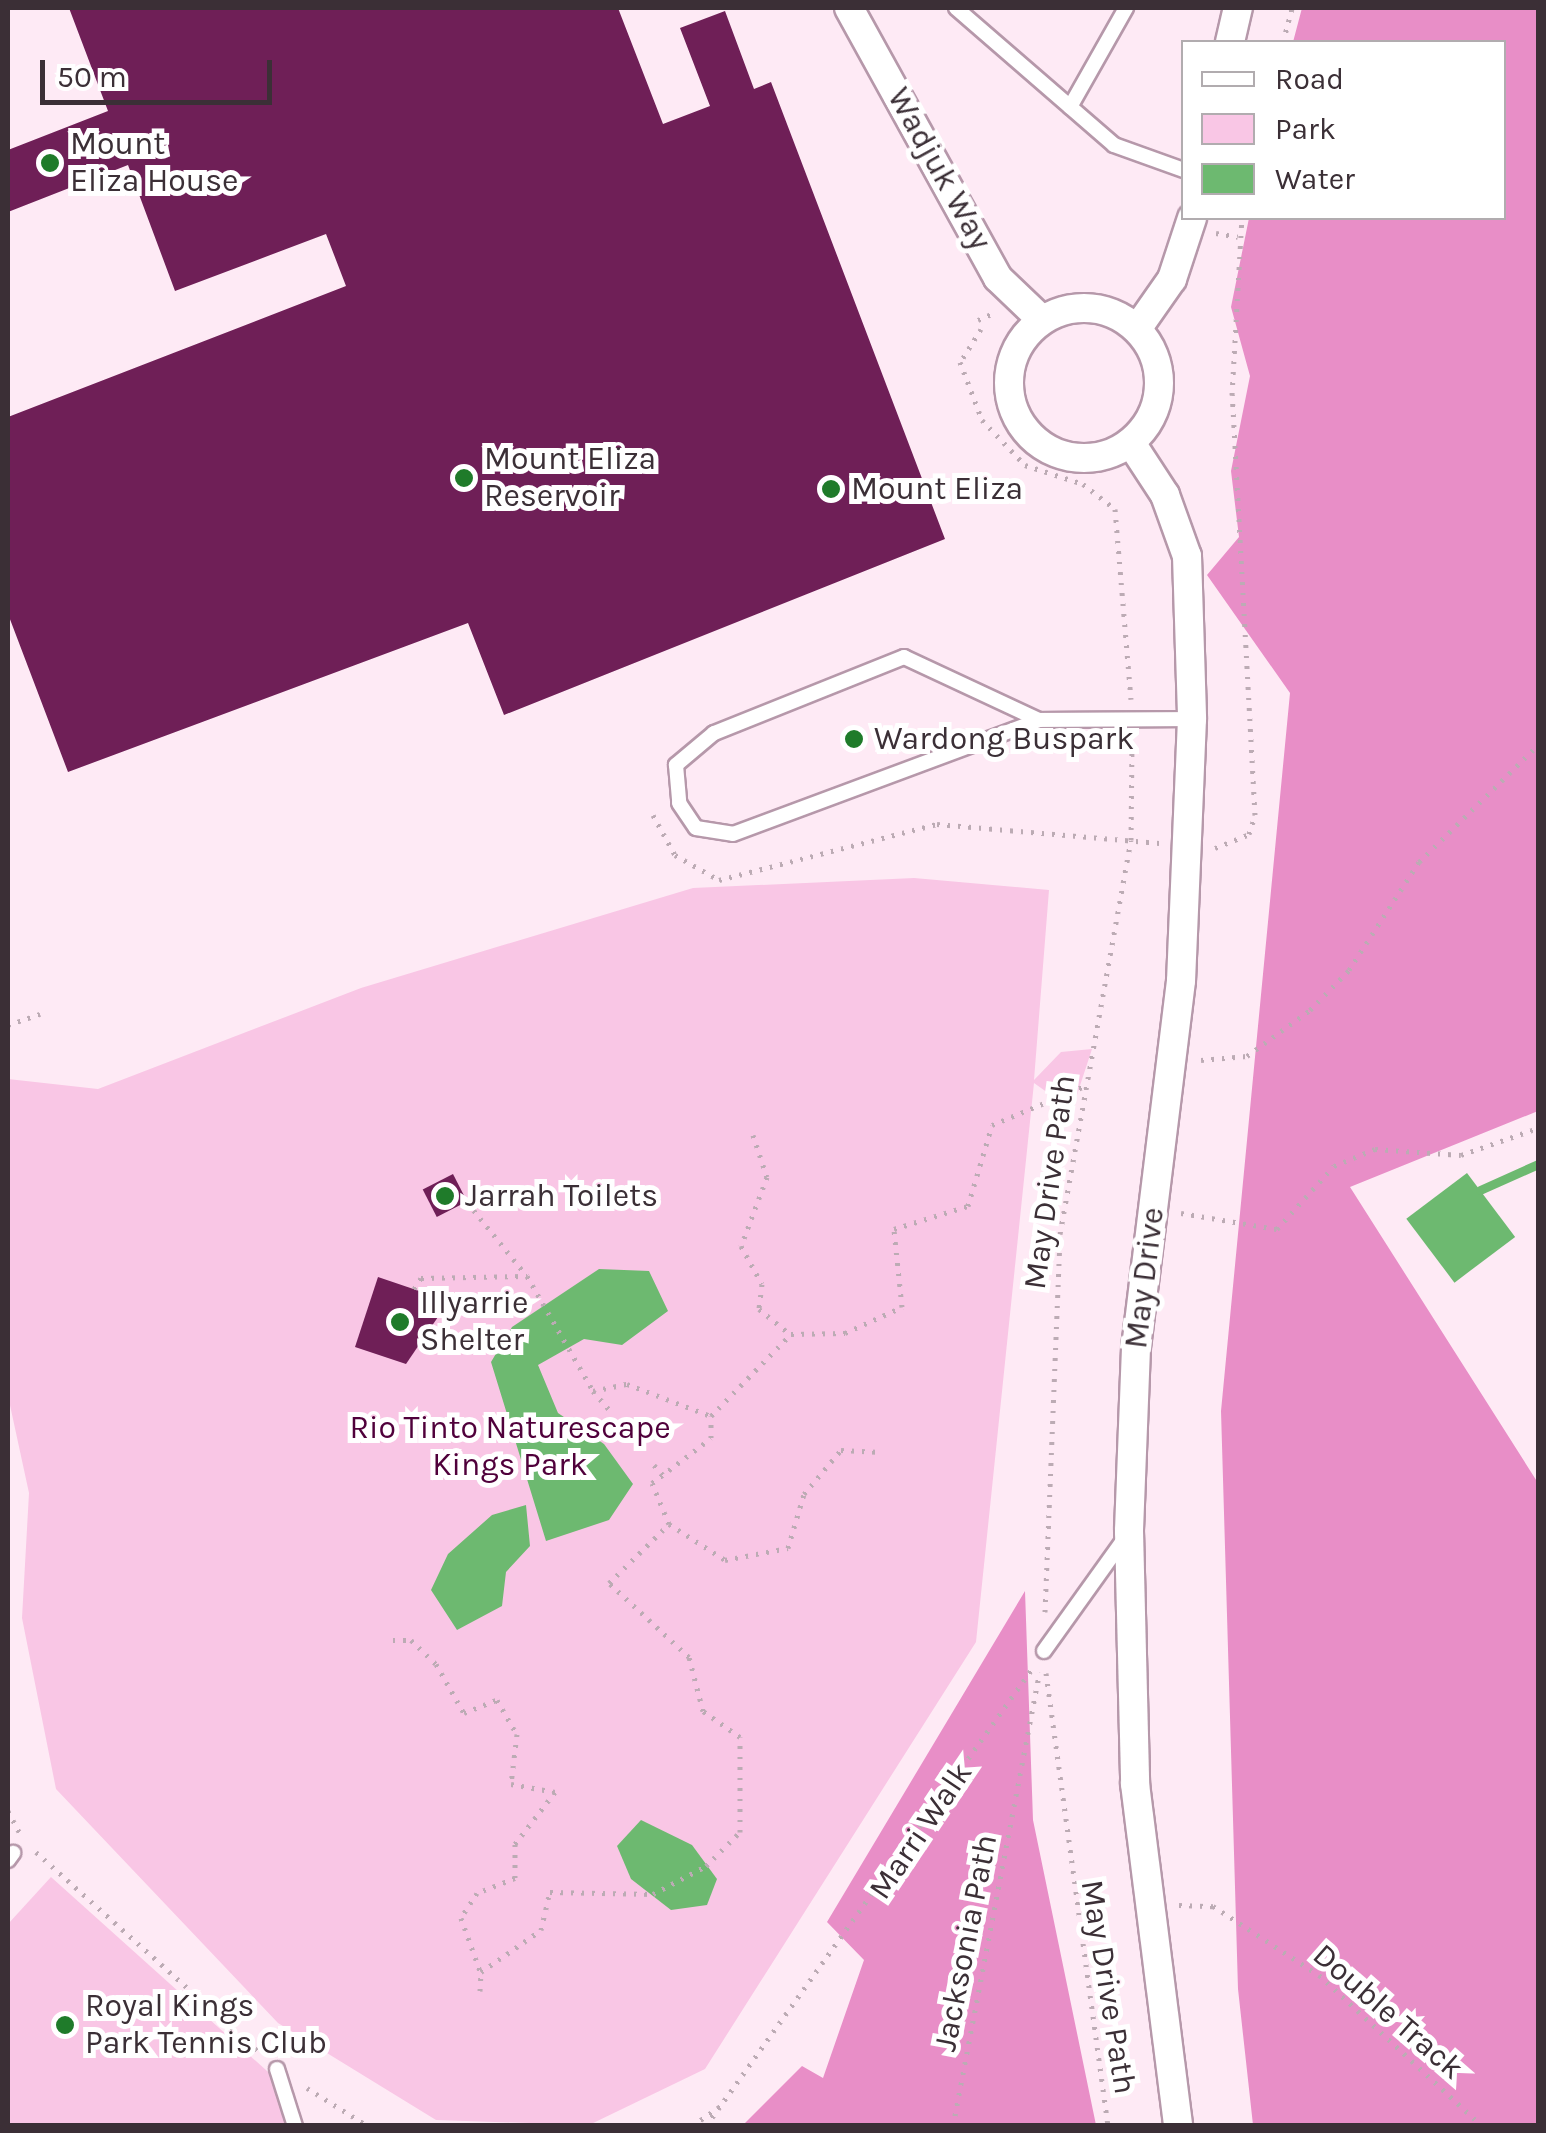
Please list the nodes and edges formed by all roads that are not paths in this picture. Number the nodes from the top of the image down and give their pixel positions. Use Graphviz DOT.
graph roads {
  1 [pos="849,8"];
  2 [pos="956,8"];
  3 [pos="1126,8"];
  4 [pos="1238,8"];
  5 [pos="1230,40"];
  6 [pos="1070,107"];
  7 [pos="1181,169"];
  8 [pos="1191,220"];
  9 [pos="1042,320"];
  10 [pos="1137,329"];
  11 [pos="1131,443"];
  12 [pos="1192,719"];
  13 [pos="1039,720"];
  14 [pos="1129,1531"];
  15 [pos="1044,1651"];
  16 [pos="277,2069"];
  17 [pos="295,2126"];
  18 [pos="1178,2126"];
  1 -- 9 [label="street, Wadjuk Way"];
  2 -- 6 [label="lane"];
  3 -- 6 [label="lane"];
  4 -- 5 [label="street"];
  6 -- 7 [label="lane"];
  8 -- 10 [label="street"];
  9 -- 10 [label="street"];
  9 -- 11 [label="street"];
  10 -- 11 [label="street"];
  11 -- 12 [label="street, May Drive"];
  12 -- 13 [label="lane"];
  12 -- 14 [label="street, May Drive"];
  13 -- 13 [label="lane"];
  14 -- 15 [label="lane"];
  14 -- 18 [label="street, May Drive"];
  16 -- 17 [label="lane"];
}
